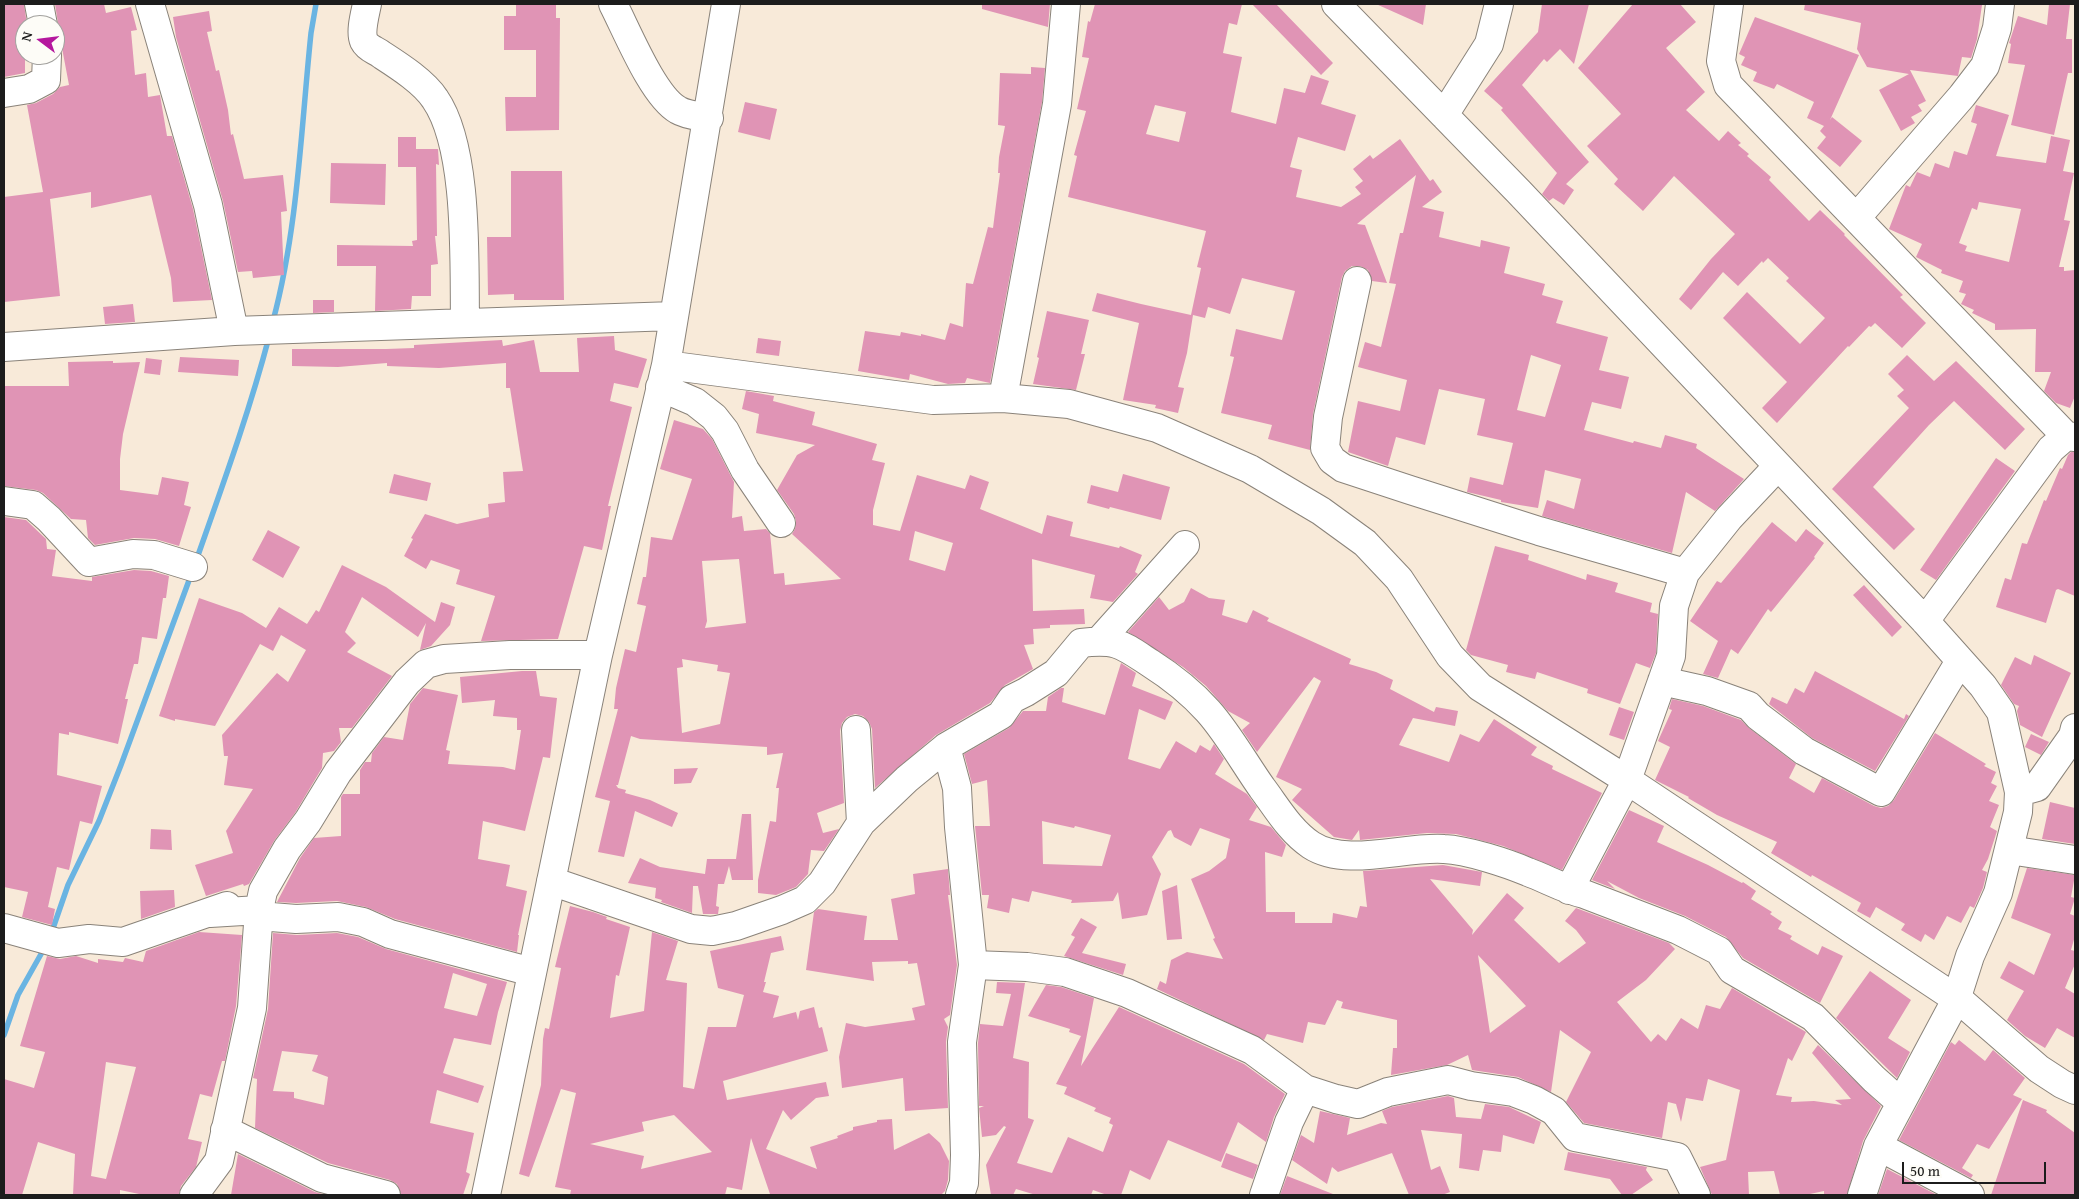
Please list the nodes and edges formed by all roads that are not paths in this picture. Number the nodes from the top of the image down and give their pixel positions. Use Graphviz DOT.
graph roads {
  1 [pos="150,4"];
  2 [pos="367,4"];
  3 [pos="613,4"];
  4 [pos="726,4"];
  5 [pos="1066,4"];
  6 [pos="1336,4"];
  7 [pos="1500,4"];
  8 [pos="1729,4"];
  9 [pos="2000,4"];
  10 [pos="47,65"];
  11 [pos="4,93"];
  12 [pos="1444,115"];
  13 [pos="709,118"];
  14 [pos="1857,218"];
  15 [pos="1357,281"];
  16 [pos="674,316"];
  17 [pos="465,323"];
  18 [pos="260,331"];
  19 [pos="4,347"];
  20 [pos="663,376"];
  21 [pos="1004,398"];
  22 [pos="2070,437"];
  23 [pos="1778,466"];
  24 [pos="4,501"];
  25 [pos="781,523"];
  26 [pos="1184,545"];
  27 [pos="193,567"];
  28 [pos="1685,573"];
  29 [pos="1925,620"];
  30 [pos="1099,641"];
  31 [pos="598,655"];
  32 [pos="1960,661"];
  33 [pos="1662,681"];
  34 [pos="2075,728"];
  35 [pos="856,730"];
  36 [pos="946,747"];
  37 [pos="1627,780"];
  38 [pos="2019,792"];
  39 [pos="861,823"];
  40 [pos="2009,850"];
  41 [pos="2075,860"];
  42 [pos="551,881"];
  43 [pos="1569,890"];
  44 [pos="261,900"];
  45 [pos="15,932"];
  46 [pos="973,964"];
  47 [pos="532,972"];
  48 [pos="1956,1000"];
  49 [pos="1305,1088"];
  50 [pos="2075,1090"];
  51 [pos="1900,1102"];
  52 [pos="225,1130"];
  53 [pos="1878,1146"];
  54 [pos="194,1195"];
  55 [pos="386,1195"];
  56 [pos="486,1195"];
  57 [pos="960,1195"];
  58 [pos="1264,1195"];
  59 [pos="1696,1195"];
  60 [pos="1862,1195"];
  61 [pos="1970,1195"];
  1 -- 18 [label="street"];
  2 -- 17 [label="street"];
  3 -- 13 [label="street"];
  4 -- 13 [label="street"];
  5 -- 21 [label="street"];
  6 -- 12 [label="street"];
  7 -- 12 [label="street"];
  8 -- 14 [label="street"];
  9 -- 14 [label="street"];
  10 -- 11 [label="street"];
  12 -- 23 [label="street"];
  13 -- 16 [label="street"];
  14 -- 22 [label="street"];
  15 -- 28 [label="street"];
  16 -- 17 [label="street"];
  16 -- 20 [label="street"];
  17 -- 18 [label="street"];
  18 -- 19 [label="street"];
  20 -- 21 [label="street"];
  20 -- 25 [label="street"];
  20 -- 31 [label="street"];
  21 -- 37 [label="street"];
  22 -- 29 [label="street"];
  23 -- 28 [label="street"];
  23 -- 29 [label="street"];
  24 -- 27 [label="street"];
  26 -- 30 [label="street"];
  28 -- 33 [label="street"];
  29 -- 32 [label="street"];
  30 -- 36 [label="street"];
  30 -- 43 [label="street"];
  31 -- 42 [label="street"];
  31 -- 44 [label="street"];
  32 -- 33 [label="street"];
  32 -- 38 [label="street"];
  33 -- 37 [label="street"];
  34 -- 38 [label="street"];
  35 -- 39 [label="street"];
  36 -- 39 [label="street"];
  36 -- 46 [label="street"];
  37 -- 43 [label="street"];
  37 -- 48 [label="street"];
  38 -- 40 [label="street"];
  39 -- 42 [label="street"];
  40 -- 41 [label="street"];
  40 -- 48 [label="street"];
  42 -- 47 [label="street"];
  43 -- 51 [label="street"];
  44 -- 45 [label="street"];
  44 -- 47 [label="street"];
  44 -- 52 [label="street"];
  46 -- 49 [label="street"];
  46 -- 57 [label="street"];
  47 -- 56 [label="street"];
  48 -- 50 [label="street"];
  48 -- 51 [label="street"];
  49 -- 58 [label="street"];
  49 -- 59 [label="street"];
  51 -- 53 [label="street"];
  52 -- 54 [label="street"];
  52 -- 55 [label="street"];
  53 -- 60 [label="street"];
  53 -- 61 [label="street"];
}
